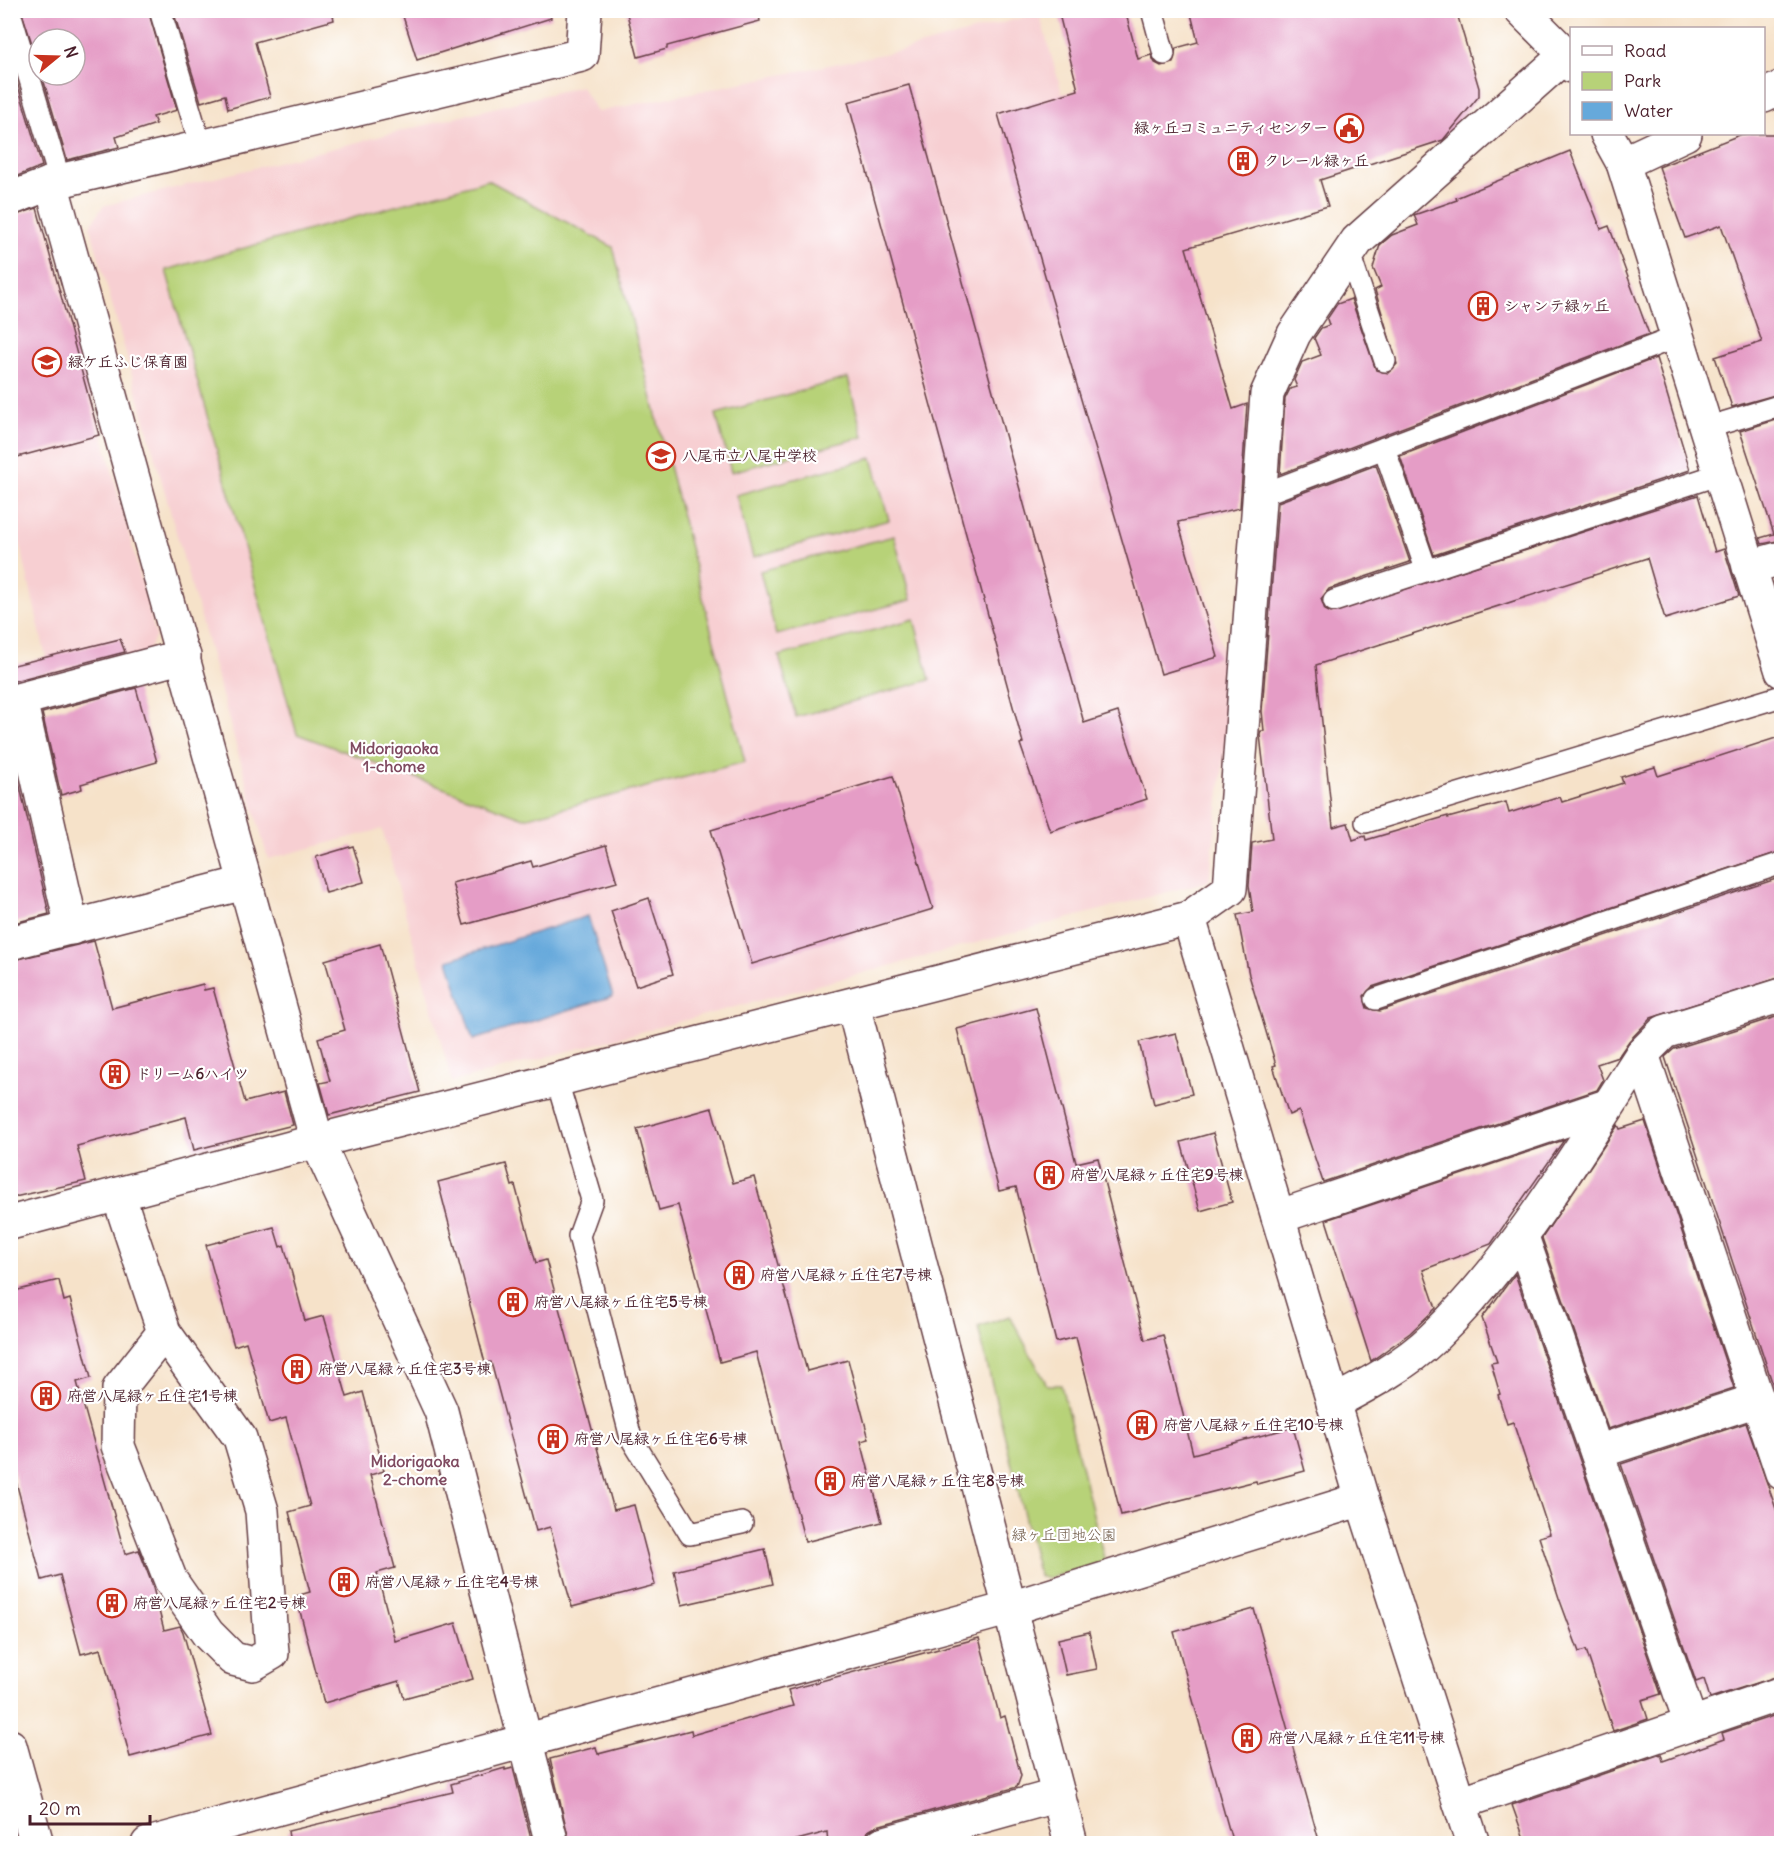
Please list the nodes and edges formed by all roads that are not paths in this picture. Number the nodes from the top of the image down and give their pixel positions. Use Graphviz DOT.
graph roads {
  1 [pos="160,10"];
  2 [pos="585,10"];
  3 [pos="1152,10"];
  4 [pos="1521,10"];
  5 [pos="12,19"];
  6 [pos="1164,54"];
  7 [pos="1569,60"];
  8 [pos="1782,87"];
  9 [pos="1765,96"];
  10 [pos="1608,135"];
  11 [pos="1683,135"];
  12 [pos="201,147"];
  13 [pos="1623,163"];
  14 [pos="56,182"];
  15 [pos="10,199"];
  16 [pos="1349,253"];
  17 [pos="1677,337"];
  18 [pos="1385,361"];
  19 [pos="1782,405"];
  20 [pos="1706,428"];
  21 [pos="1384,448"];
  22 [pos="1720,474"];
  23 [pos="1258,496"];
  24 [pos="1782,558"];
  25 [pos="1749,567"];
  26 [pos="1426,569"];
  27 [pos="1334,601"];
  28 [pos="184,656"];
  29 [pos="1782,671"];
  30 [pos="1782,696"];
  31 [pos="15,701"];
  32 [pos="1366,822"];
  33 [pos="1782,863"];
  34 [pos="244,883"];
  35 [pos="1189,918"];
  36 [pos="72,928"];
  37 [pos="10,943"];
  38 [pos="1782,995"];
  39 [pos="1376,999"];
  40 [pos="853,1005"];
  41 [pos="1642,1054"];
  42 [pos="557,1081"];
  43 [pos="1607,1106"];
  44 [pos="317,1141"];
  45 [pos="118,1194"];
  46 [pos="1278,1217"];
  47 [pos="10,1223"];
  48 [pos="1522,1237"];
  49 [pos="164,1332"];
  50 [pos="1757,1400"];
  51 [pos="1333,1403"];
  52 [pos="1597,1452"];
  53 [pos="1782,1473"];
  54 [pos="1362,1499"];
  55 [pos="742,1523"];
  56 [pos="1011,1608"];
  57 [pos="1782,1693"];
  58 [pos="1691,1724"];
  59 [pos="525,1743"];
  60 [pos="10,1746"];
  61 [pos="1059,1795"];
  62 [pos="1460,1803"];
  63 [pos="37,1844"];
  64 [pos="148,1844"];
  65 [pos="552,1844"];
  66 [pos="882,1844"];
  67 [pos="1071,1844"];
  68 [pos="1473,1844"];
  1 -- 12 [label="lane"];
  2 -- 12 [label="street"];
  3 -- 6 [label="lane"];
  4 -- 7 [label="street"];
  5 -- 14 [label="lane"];
  7 -- 16 [label="street"];
  8 -- 9 [label="street"];
  10 -- 13 [label="street"];
  11 -- 13 [label="street"];
  12 -- 14 [label="street"];
  13 -- 17 [label="street"];
  14 -- 15 [label="street"];
  14 -- 28 [label="street"];
  16 -- 18 [label="lane"];
  16 -- 23 [label="street"];
  17 -- 20 [label="street"];
  17 -- 21 [label="lane"];
  19 -- 20 [label="lane"];
  20 -- 22 [label="street"];
  21 -- 23 [label="lane"];
  21 -- 26 [label="lane"];
  22 -- 25 [label="street"];
  22 -- 26 [label="lane"];
  23 -- 35 [label="street"];
  24 -- 25 [label="street"];
  25 -- 29 [label="street"];
  26 -- 27 [label="lane"];
  28 -- 31 [label="street"];
  28 -- 34 [label="street"];
  30 -- 32 [label="lane"];
  31 -- 36 [label="street"];
  33 -- 39 [label="lane"];
  34 -- 36 [label="street"];
  34 -- 44 [label="street"];
  35 -- 40 [label="street"];
  35 -- 46 [label="street"];
  36 -- 37 [label="street"];
  38 -- 41 [label="street"];
  40 -- 42 [label="street"];
  40 -- 56 [label="street"];
  41 -- 43 [label="street"];
  41 -- 50 [label="street"];
  42 -- 44 [label="street"];
  42 -- 55 [label="lane"];
  43 -- 46 [label="street"];
  43 -- 48 [label="street"];
  44 -- 45 [label="street"];
  44 -- 59 [label="street"];
  45 -- 47 [label="street"];
  45 -- 49 [label="street"];
  46 -- 51 [label="street"];
  48 -- 51 [label="street"];
  48 -- 52 [label="street"];
  49 -- 49 [label="street"];
  50 -- 52 [label="street"];
  50 -- 53 [label="street"];
  51 -- 54 [label="street"];
  52 -- 58 [label="street"];
  54 -- 56 [label="street"];
  54 -- 62 [label="street"];
  56 -- 59 [label="street"];
  56 -- 61 [label="street"];
  57 -- 58 [label="street"];
  58 -- 62 [label="street"];
  59 -- 64 [label="street"];
  59 -- 65 [label="street"];
  60 -- 63 [label="street"];
  61 -- 66 [label="street"];
  61 -- 67 [label="street"];
  62 -- 68 [label="street"];
}
